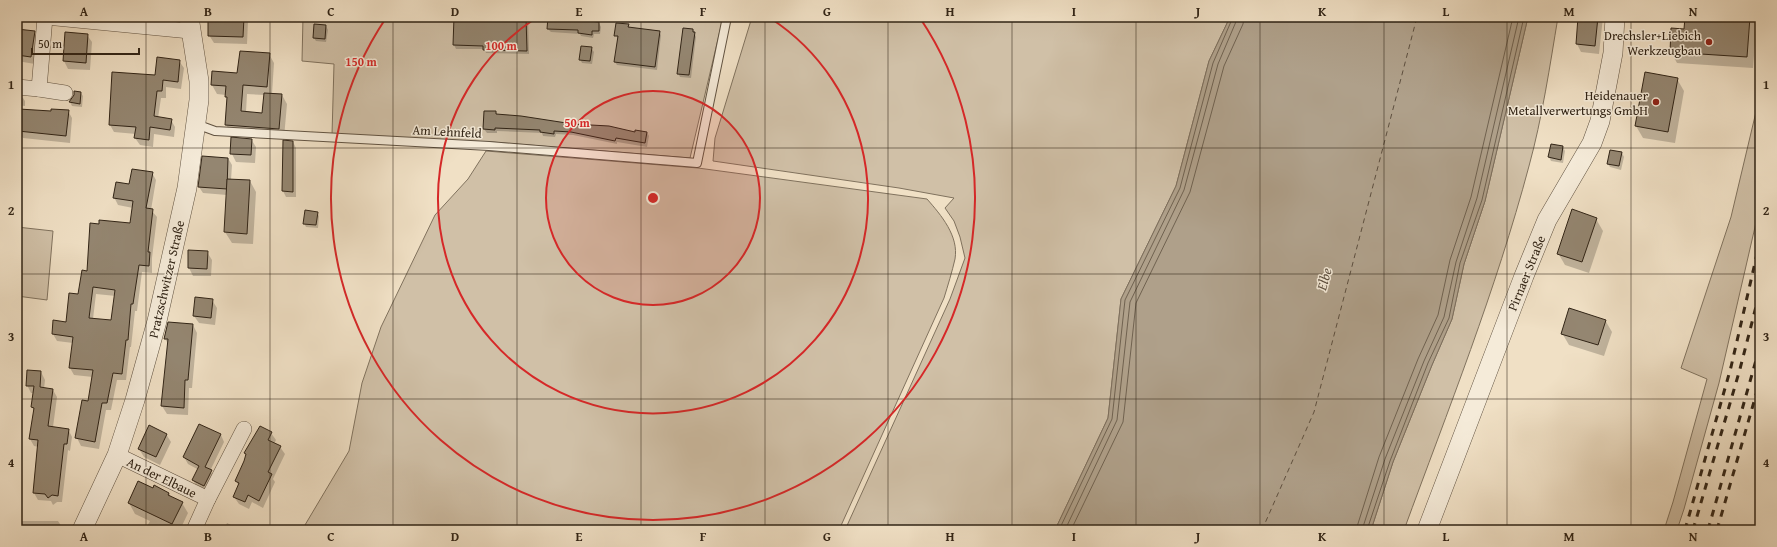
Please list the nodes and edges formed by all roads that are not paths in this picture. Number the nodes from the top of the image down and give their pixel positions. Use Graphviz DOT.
graph roads {
  1 [pos="46,17"];
  2 [pos="727,17"];
  3 [pos="1615,17"];
  4 [pos="189,24"];
  5 [pos="17,87"];
  6 [pos="39,89"];
  7 [pos="66,93"];
  8 [pos="196,124"];
  9 [pos="244,429"];
  10 [pos="116,455"];
  11 [pos="208,499"];
  12 [pos="82,530"];
  13 [pos="194,530"];
  14 [pos="1427,530"];
  1 -- 4 [label="street"];
  1 -- 6 [label="street"];
  2 -- 8 [label="lane, Am Lehnfeld"];
  3 -- 14 [label="street, Pirnaer Straße"];
  4 -- 8 [label="street, Pratzschwitzer Straße"];
  5 -- 6 [label="street"];
  6 -- 7 [label="street"];
  8 -- 10 [label="street, Pratzschwitzer Straße"];
  9 -- 11 [label="street, An der Elbaue"];
  10 -- 11 [label="street, An der Elbaue"];
  10 -- 12 [label="street, Pratzschwitzer Straße"];
  11 -- 13 [label="street, An der Elbaue"];
}
